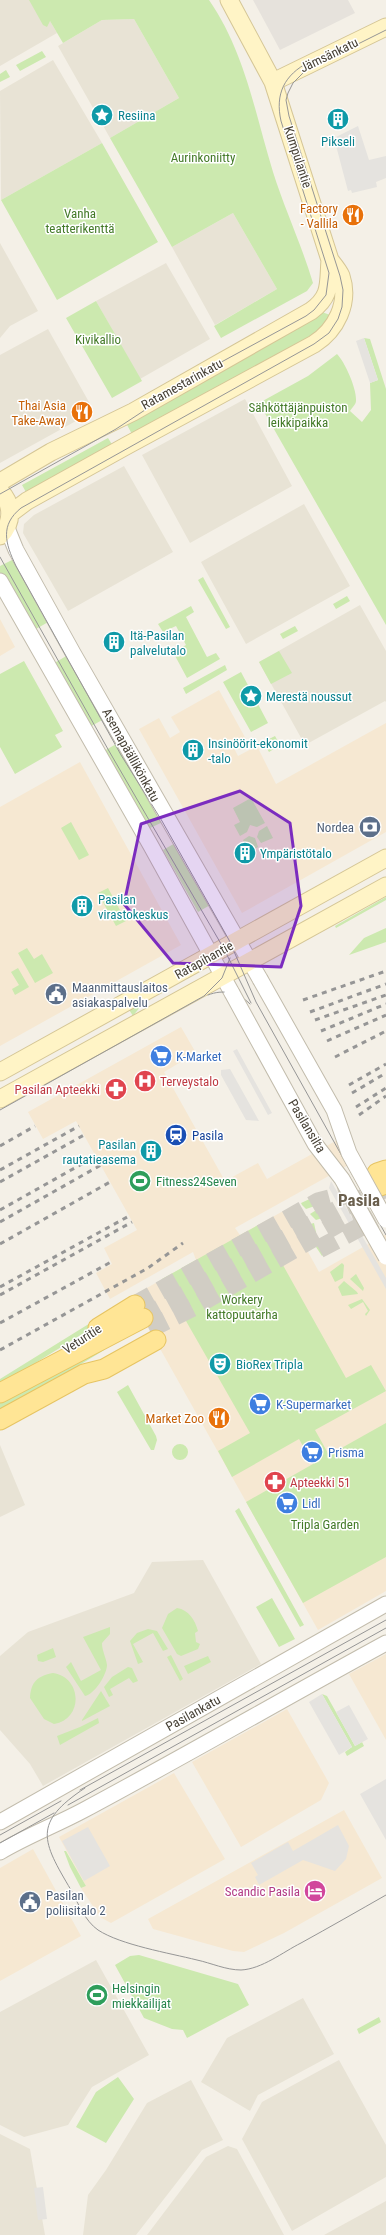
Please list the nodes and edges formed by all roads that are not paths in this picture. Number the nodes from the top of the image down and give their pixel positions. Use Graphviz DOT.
graph roads {
  1 [pos="229,0"];
  2 [pos="386,28"];
  3 [pos="273,82"];
  4 [pos="330,260"];
  5 [pos="338,319"];
  6 [pos="0,482"];
  7 [pos="0,491"];
  8 [pos="6,526"];
  9 [pos="0,581"];
  10 [pos="386,858"];
  11 [pos="386,886"];
  12 [pos="238,942"];
  13 [pos="212,956"];
  14 [pos="250,961"];
  15 [pos="222,976"];
  16 [pos="260,979"];
  17 [pos="232,993"];
  18 [pos="0,1072"];
  19 [pos="0,1099"];
  20 [pos="385,1217"];
  21 [pos="386,1257"];
  22 [pos="0,1393"];
  23 [pos="0,1420"];
  24 [pos="386,1604"];
  25 [pos="386,1643"];
  26 [pos="0,1822"];
  27 [pos="0,1852"];
  1 -- 3 [label="main road, Kumpulantie"];
  2 -- 3 [label="main road, Jämsänkatu"];
  3 -- 4 [label="main road, Kumpulantie"];
  4 -- 5 [label="main road, Kumpulantie"];
  4 -- 6 [label="main road, Ratamestarinkatu"];
  5 -- 8 [label="main road, Ratamestarinkatu"];
  7 -- 8 [label="main road"];
  8 -- 12 [label="street, Asemapäällikönkatu"];
  9 -- 13 [label="street, Asemapäällikönkatu"];
  10 -- 12 [label="main road, Ratapihantie"];
  11 -- 14 [label="main road, Ratapihantie"];
  12 -- 13 [label="main road, Ratapihantie"];
  12 -- 14 [label="street, Asemapäällikönkatu"];
  13 -- 15 [label="street, Asemapäällikönkatu"];
  13 -- 18 [label="main road, Ratapihantie"];
  14 -- 15 [label="main road, Ratapihantie"];
  14 -- 16 [label="street, Asemapäällikönkatu"];
  15 -- 17 [label="street, Asemapäällikönkatu"];
  15 -- 19 [label="main road, Ratapihantie"];
  16 -- 20 [label="street, Pasilansilta, bridge"];
  17 -- 21 [label="street, Pasilansilta, bridge"];
  22 -- 23 [label="main road, Veturitie"];
  24 -- 26 [label="street, Pasilankatu"];
  25 -- 27 [label="street"];
}
